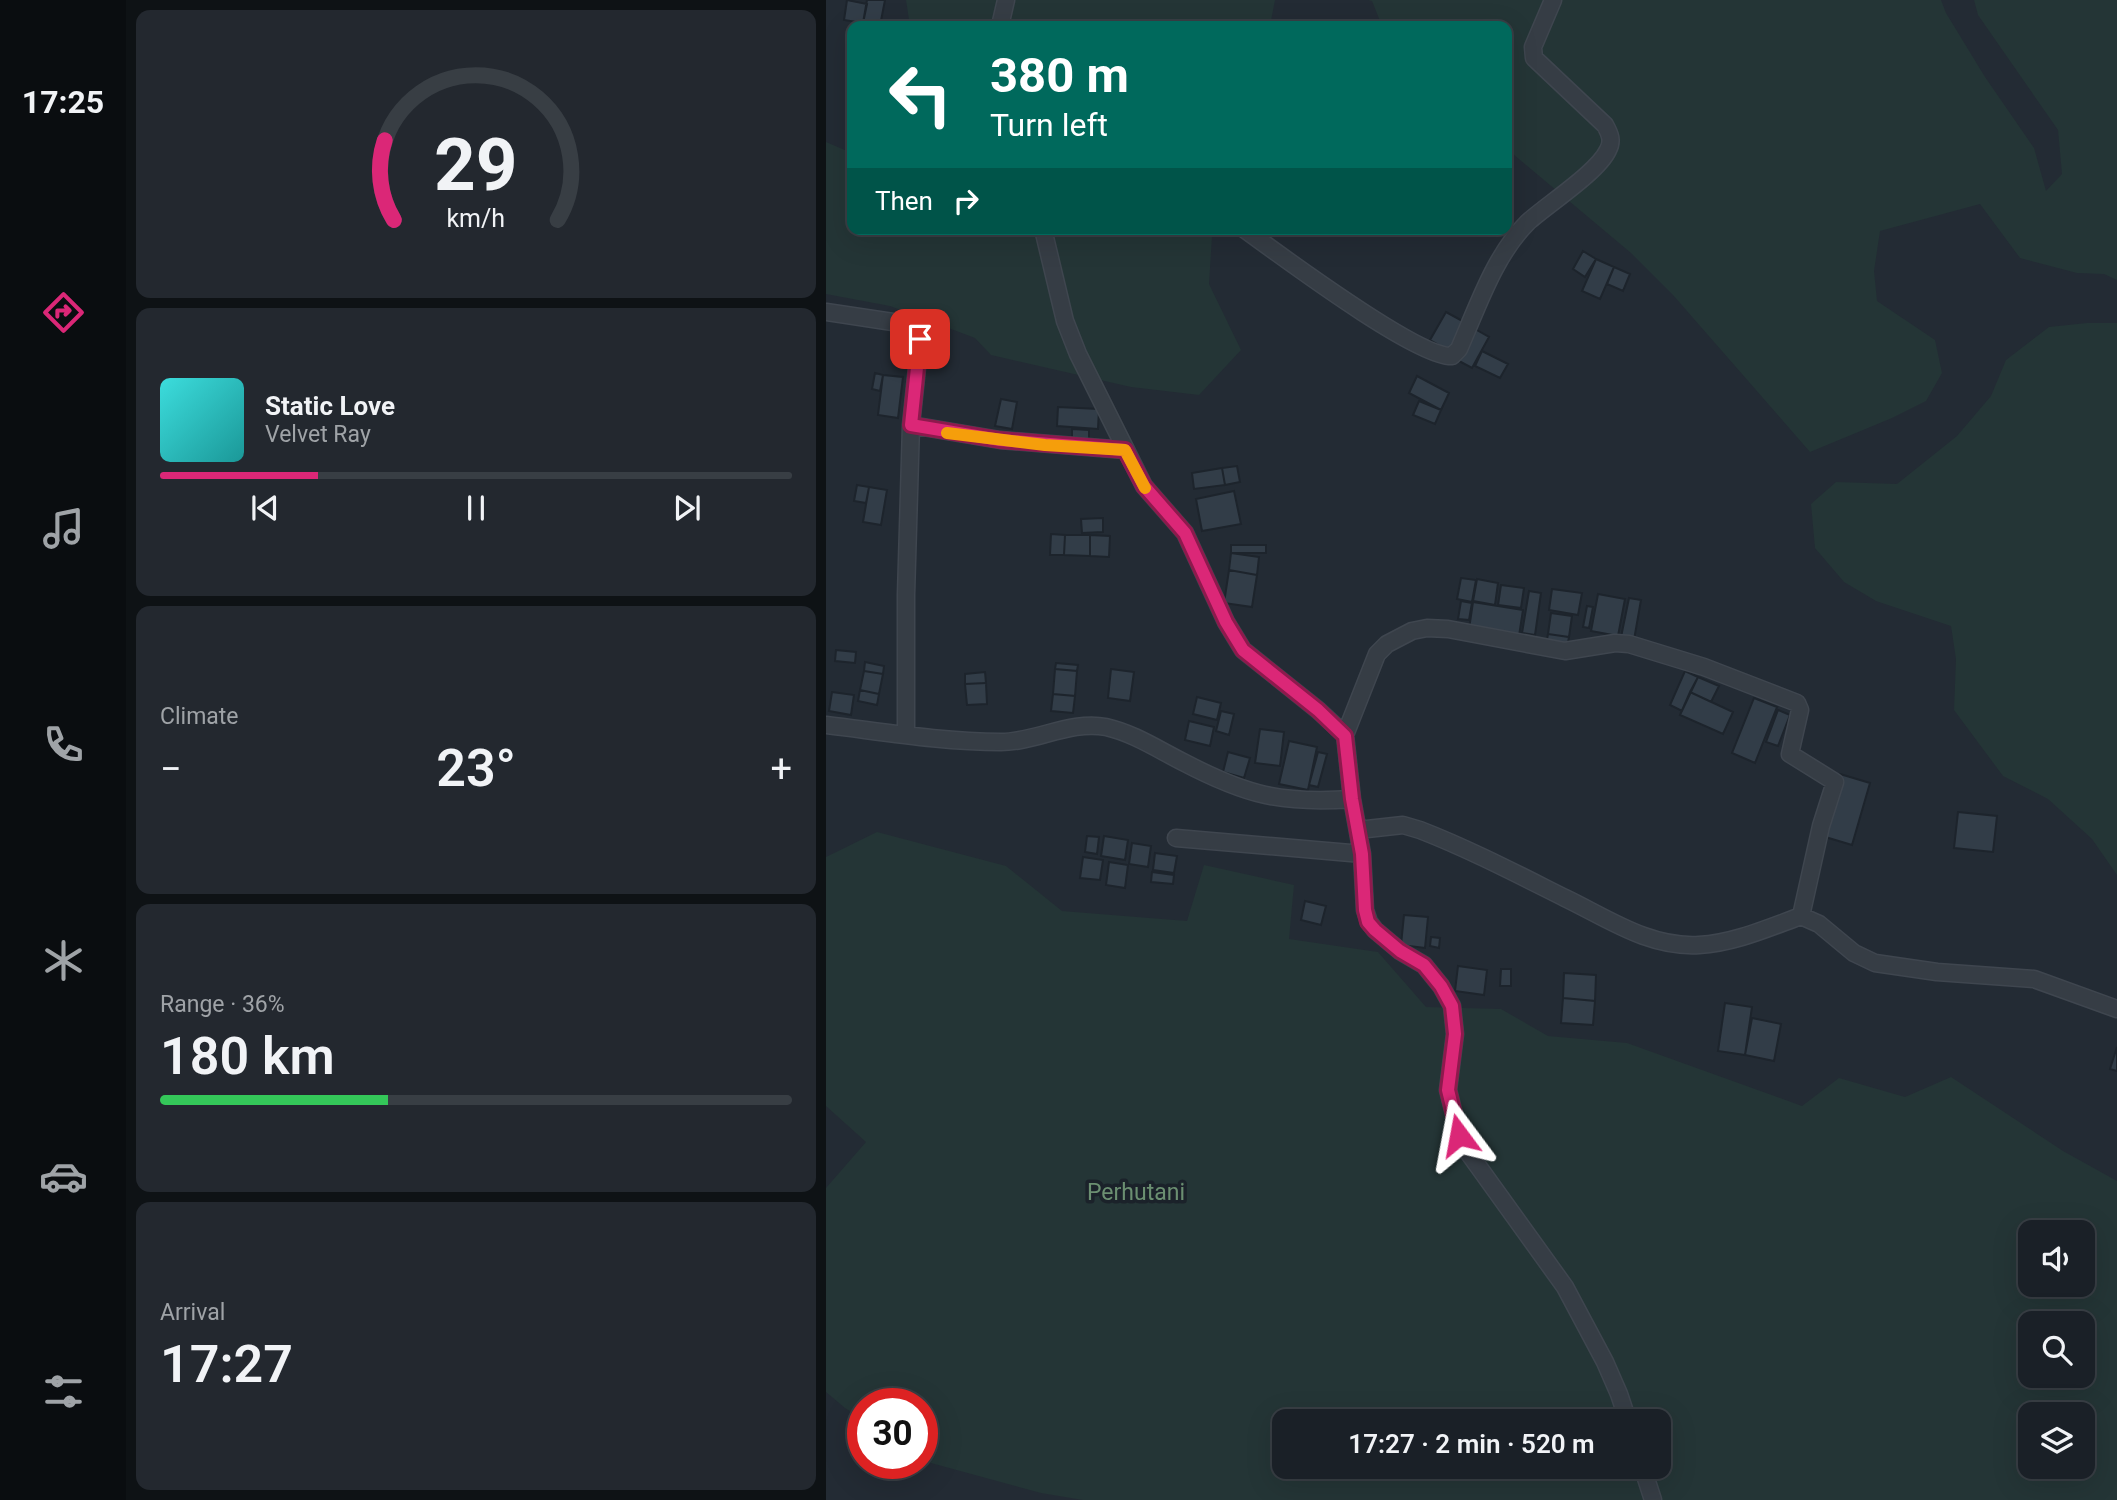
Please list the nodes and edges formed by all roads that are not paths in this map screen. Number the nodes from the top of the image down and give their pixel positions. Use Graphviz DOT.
graph roads {
  1 [pos="1006,0"];
  2 [pos="1553,0"];
  3 [pos="1001,21"];
  4 [pos="1044,235"];
  5 [pos="1252,235"];
  6 [pos="826,312"];
  7 [pos="911,425"];
  8 [pos="1125,450"];
  9 [pos="826,725"];
  10 [pos="906,735"];
  11 [pos="1345,736"];
  12 [pos="1352,799"];
  13 [pos="1358,830"];
  14 [pos="1176,838"];
  15 [pos="1362,854"];
  16 [pos="1801,916"];
  17 [pos="2117,1009"];
  18 [pos="1624,1409"];
  19 [pos="1647,1479"];
  20 [pos="1653,1500"];
  1 -- 3 [label="street"];
  2 -- 5 [label="street"];
  4 -- 8 [label="street"];
  6 -- 7 [label="street"];
  7 -- 8 [label="street"];
  7 -- 10 [label="street"];
  8 -- 11 [label="street"];
  9 -- 10 [label="street"];
  10 -- 12 [label="street"];
  11 -- 12 [label="street"];
  11 -- 16 [label="street"];
  12 -- 13 [label="street"];
  13 -- 15 [label="street"];
  13 -- 16 [label="street"];
  14 -- 15 [label="street"];
  15 -- 18 [label="street"];
  16 -- 17 [label="street"];
  19 -- 20 [label="street"];
}
